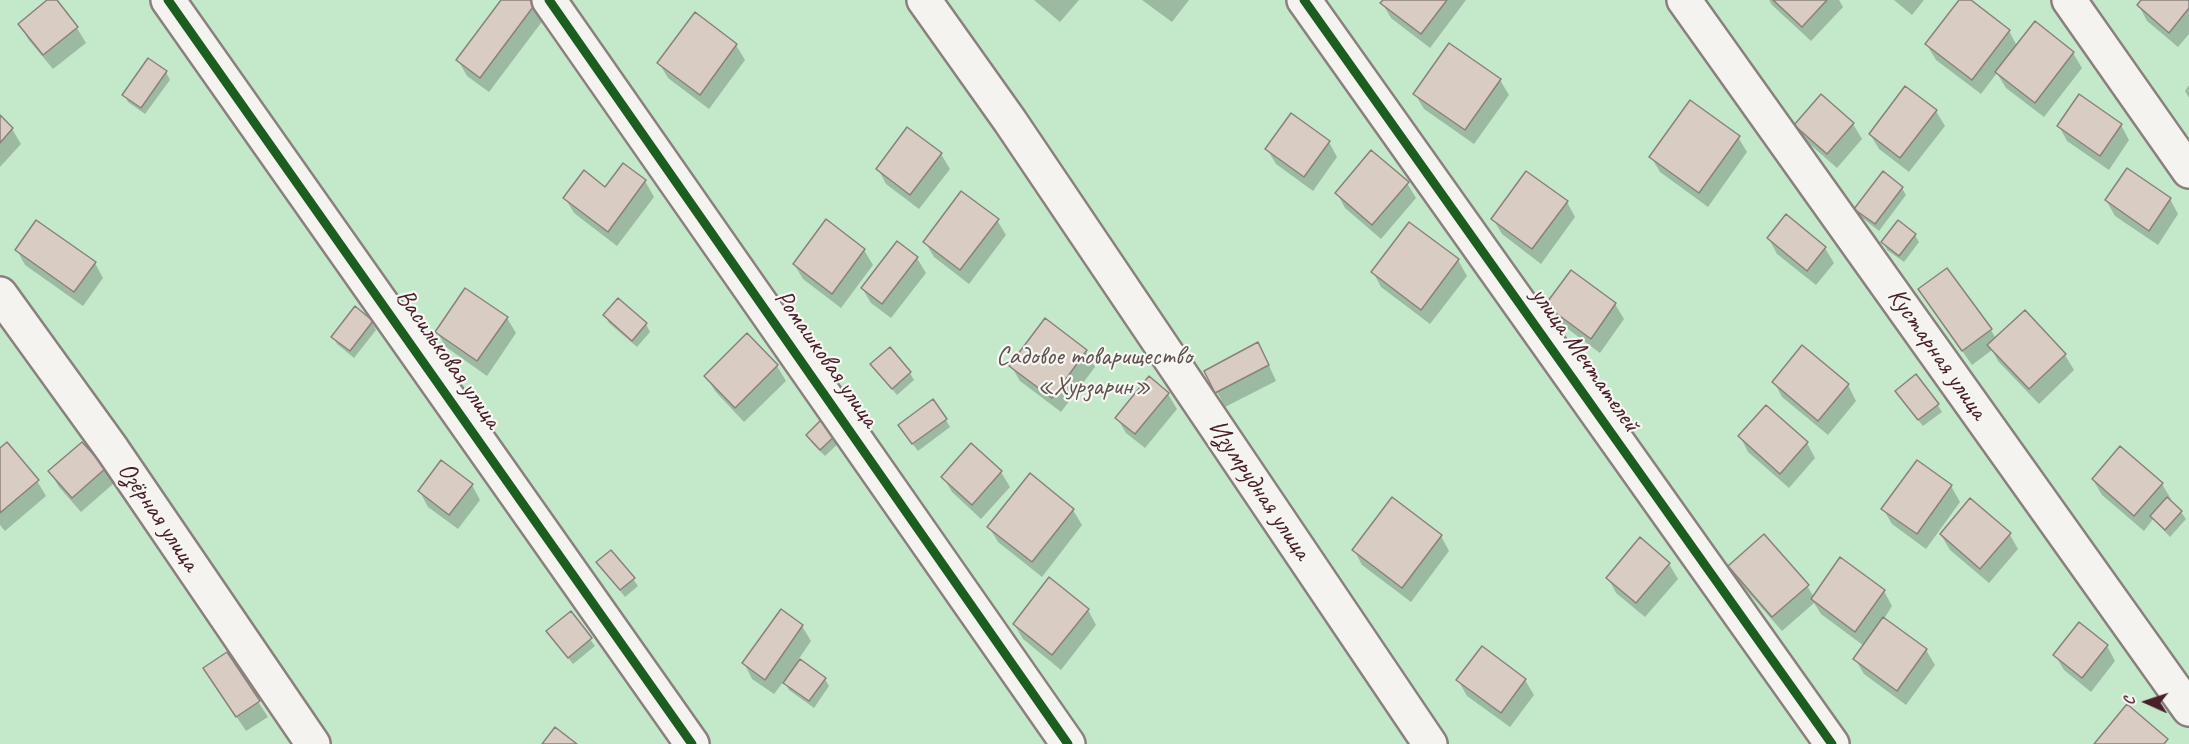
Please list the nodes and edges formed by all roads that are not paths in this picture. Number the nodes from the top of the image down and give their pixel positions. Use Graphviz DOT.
graph roads {
  1 [pos="168,0"];
  2 [pos="549,0"];
  3 [pos="924,0"];
  4 [pos="1304,0"];
  5 [pos="1684,0"];
  6 [pos="2069,0"];
  7 [pos="2189,171"];
  8 [pos="0,294"];
  9 [pos="2189,709"];
  10 [pos="313,744"];
  11 [pos="692,744"];
  12 [pos="1068,744"];
  13 [pos="1430,744"];
  14 [pos="1832,744"];
  1 -- 11 [label="street, Васильковая улица"];
  2 -- 12 [label="street, Ромашковая улица"];
  3 -- 13 [label="street, Изумрудная улица"];
  4 -- 14 [label="street, улица Мечтателей"];
  5 -- 9 [label="street, Кустарная улица"];
  6 -- 7 [label="street"];
  8 -- 10 [label="street, Озёрная улица"];
}
